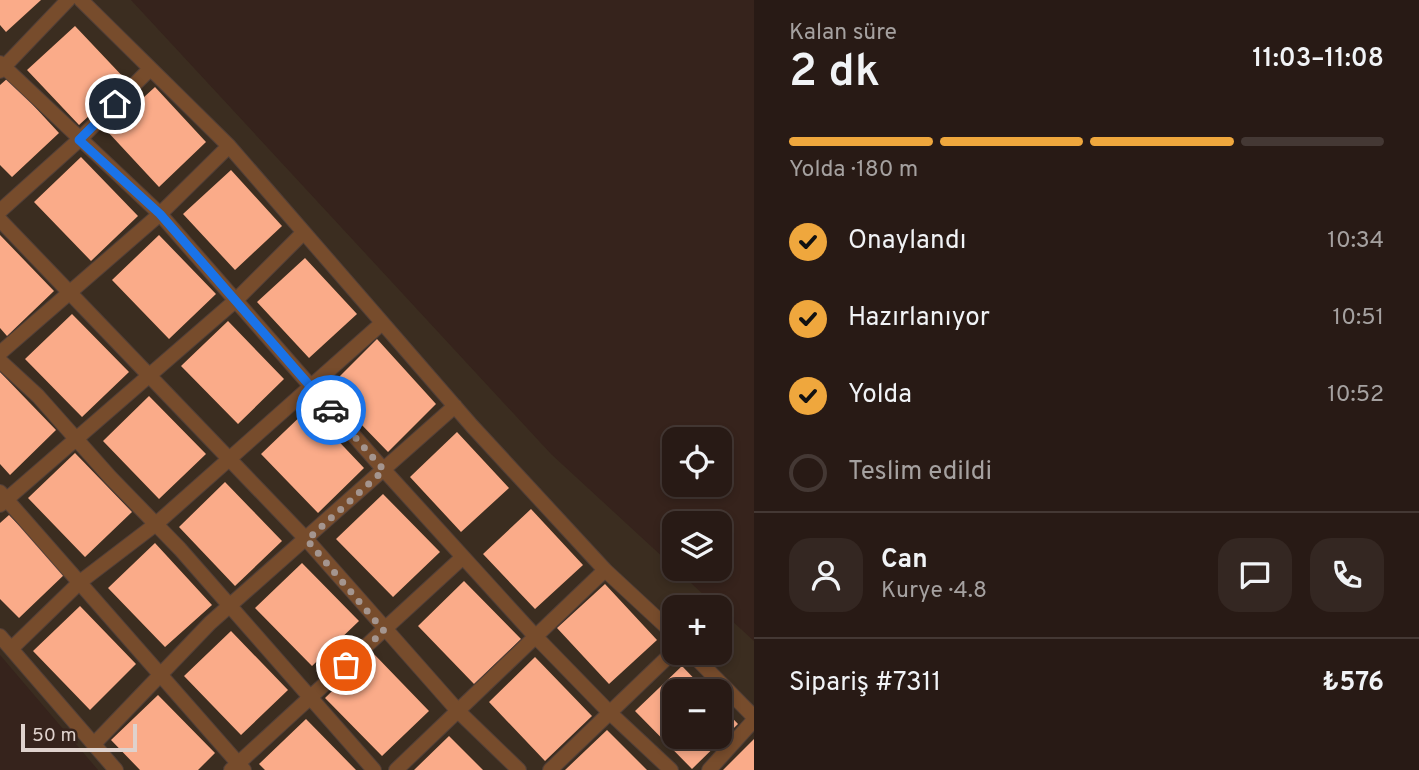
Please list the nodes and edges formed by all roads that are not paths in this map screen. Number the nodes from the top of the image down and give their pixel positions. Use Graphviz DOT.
graph roads {
  1 [pos="68,0"];
  2 [pos="81,0"];
  3 [pos="1,67"];
  4 [pos="150,69"];
  5 [pos="79,140"];
  6 [pos="229,146"];
  7 [pos="0,211"];
  8 [pos="160,214"];
  9 [pos="0,220"];
  10 [pos="303,233"];
  11 [pos="70,293"];
  12 [pos="235,301"];
  13 [pos="381,324"];
  14 [pos="0,354"];
  15 [pos="0,361"];
  16 [pos="148,374"];
  17 [pos="312,388"];
  18 [pos="455,406"];
  19 [pos="74,439"];
  20 [pos="227,458"];
  21 [pos="384,470"];
  22 [pos="2,499"];
  23 [pos="156,524"];
  24 [pos="307,540"];
  25 [pos="463,557"];
  26 [pos="605,570"];
  27 [pos="80,582"];
  28 [pos="230,607"];
  29 [pos="662,623"];
  30 [pos="384,631"];
  31 [pos="0,636"];
  32 [pos="536,636"];
  33 [pos="12,648"];
  34 [pos="662,663"];
  35 [pos="703,665"];
  36 [pos="160,673"];
  37 [pos="309,698"];
  38 [pos="458,711"];
  39 [pos="609,712"];
  40 [pos="754,718"];
  41 [pos="94,744"];
  42 [pos="238,768"];
  43 [pos="116,770"];
  44 [pos="374,770"];
  45 [pos="396,770"];
  46 [pos="519,770"];
  47 [pos="551,770"];
  48 [pos="671,770"];
  49 [pos="709,770"];
  1 -- 3 [label="street"];
  2 -- 4 [label="street"];
  3 -- 5 [label="street"];
  4 -- 5 [label="street"];
  4 -- 6 [label="street"];
  5 -- 7 [label="street"];
  5 -- 8 [label="street"];
  6 -- 8 [label="street"];
  6 -- 10 [label="street"];
  8 -- 11 [label="street"];
  8 -- 12 [label="street"];
  9 -- 11 [label="street"];
  10 -- 12 [label="street"];
  10 -- 13 [label="street"];
  11 -- 14 [label="street"];
  11 -- 16 [label="street"];
  12 -- 16 [label="street"];
  12 -- 17 [label="street"];
  13 -- 17 [label="street"];
  13 -- 18 [label="street"];
  15 -- 19 [label="street"];
  16 -- 19 [label="street"];
  16 -- 20 [label="street"];
  17 -- 20 [label="street"];
  17 -- 21 [label="street"];
  18 -- 21 [label="street"];
  18 -- 26 [label="street"];
  19 -- 22 [label="street"];
  19 -- 23 [label="street"];
  20 -- 23 [label="street"];
  20 -- 24 [label="street"];
  21 -- 24 [label="street"];
  21 -- 25 [label="street"];
  22 -- 27 [label="street"];
  23 -- 27 [label="street"];
  23 -- 28 [label="street"];
  24 -- 28 [label="street"];
  24 -- 30 [label="street"];
  25 -- 30 [label="street"];
  25 -- 32 [label="street"];
  26 -- 29 [label="street"];
  26 -- 32 [label="street"];
  27 -- 33 [label="street"];
  27 -- 36 [label="street"];
  28 -- 36 [label="street"];
  28 -- 37 [label="street"];
  30 -- 37 [label="street"];
  30 -- 38 [label="street"];
  31 -- 33 [label="street"];
  32 -- 38 [label="street"];
  32 -- 39 [label="street"];
  33 -- 41 [label="street"];
  34 -- 39 [label="street"];
  35 -- 40 [label="street"];
  36 -- 41 [label="street"];
  36 -- 42 [label="street"];
  37 -- 42 [label="street"];
  37 -- 44 [label="street"];
  38 -- 45 [label="street"];
  38 -- 46 [label="street"];
  39 -- 47 [label="street"];
  39 -- 48 [label="street"];
  40 -- 49 [label="street"];
  41 -- 43 [label="street"];
}
